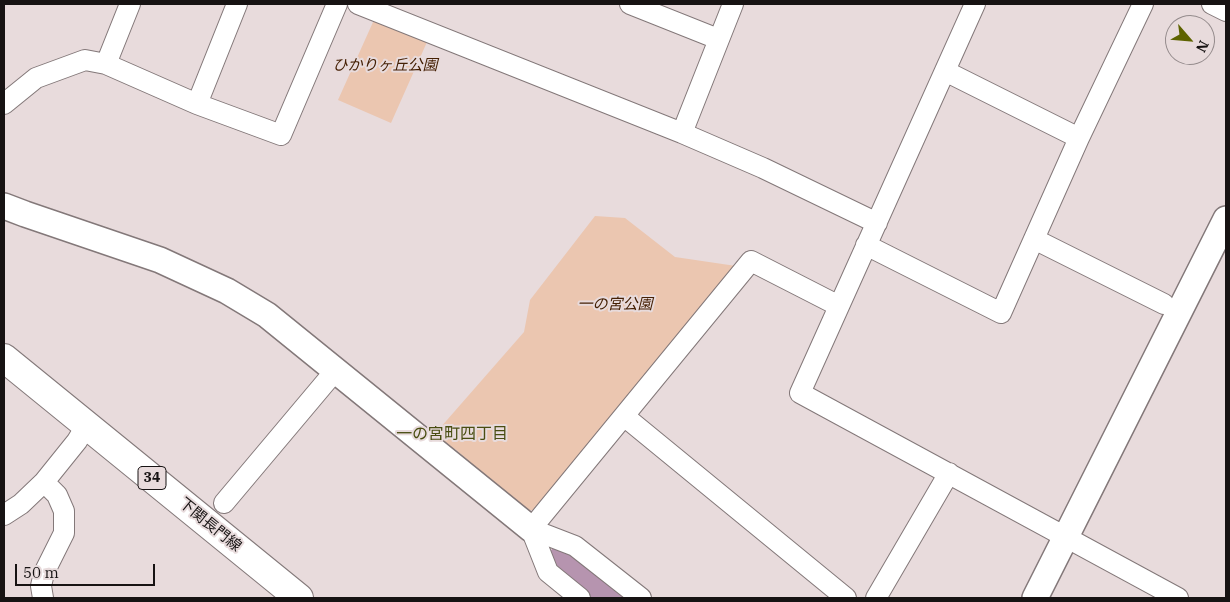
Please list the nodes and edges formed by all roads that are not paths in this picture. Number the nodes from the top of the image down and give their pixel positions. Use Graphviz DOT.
graph roads {
  1 [pos="130,4"];
  2 [pos="237,4"];
  3 [pos="338,4"];
  4 [pos="358,4"];
  5 [pos="630,4"];
  6 [pos="733,4"];
  7 [pos="975,4"];
  8 [pos="1143,4"];
  9 [pos="1212,4"];
  10 [pos="1226,11"];
  11 [pos="718,39"];
  12 [pos="106,64"];
  13 [pos="945,71"];
  14 [pos="4,104"];
  15 [pos="196,104"];
  16 [pos="682,132"];
  17 [pos="1079,138"];
  18 [pos="4,206"];
  19 [pos="1226,218"];
  20 [pos="877,223"];
  21 [pos="1034,239"];
  22 [pos="866,245"];
  23 [pos="1164,304"];
  24 [pos="838,306"];
  25 [pos="4,358"];
  26 [pos="335,371"];
  27 [pos="624,416"];
  28 [pos="86,426"];
  29 [pos="949,473"];
  30 [pos="44,482"];
  31 [pos="224,503"];
  32 [pos="4,515"];
  33 [pos="531,529"];
  34 [pos="1066,537"];
  35 [pos="43,598"];
  36 [pos="299,598"];
  37 [pos="580,598"];
  38 [pos="641,598"];
  39 [pos="846,598"];
  40 [pos="876,598"];
  41 [pos="1035,598"];
  42 [pos="1178,598"];
  1 -- 12 [label="street"];
  2 -- 15 [label="street"];
  3 -- 15 [label="street"];
  4 -- 16 [label="street"];
  5 -- 11 [label="street"];
  6 -- 11 [label="street"];
  7 -- 13 [label="street"];
  8 -- 17 [label="street"];
  9 -- 10 [label="street"];
  11 -- 16 [label="street"];
  12 -- 14 [label="street"];
  12 -- 15 [label="street"];
  13 -- 17 [label="street"];
  13 -- 20 [label="street"];
  16 -- 20 [label="street"];
  17 -- 21 [label="street"];
  18 -- 26 [label="street"];
  19 -- 34 [label="street"];
  20 -- 22 [label="street"];
  21 -- 22 [label="street"];
  21 -- 23 [label="street"];
  22 -- 24 [label="street"];
  24 -- 27 [label="street"];
  24 -- 29 [label="street"];
  25 -- 28 [label="main road, 下関長門線 / 34"];
  26 -- 31 [label="street"];
  26 -- 33 [label="street"];
  27 -- 33 [label="street"];
  27 -- 39 [label="street"];
  28 -- 30 [label="street"];
  28 -- 36 [label="main road, 下関長門線 / 34"];
  29 -- 34 [label="street"];
  29 -- 40 [label="street"];
  30 -- 32 [label="street"];
  30 -- 35 [label="street"];
  33 -- 37 [label="street"];
  33 -- 38 [label="street"];
  34 -- 41 [label="street"];
  34 -- 42 [label="street"];
}
